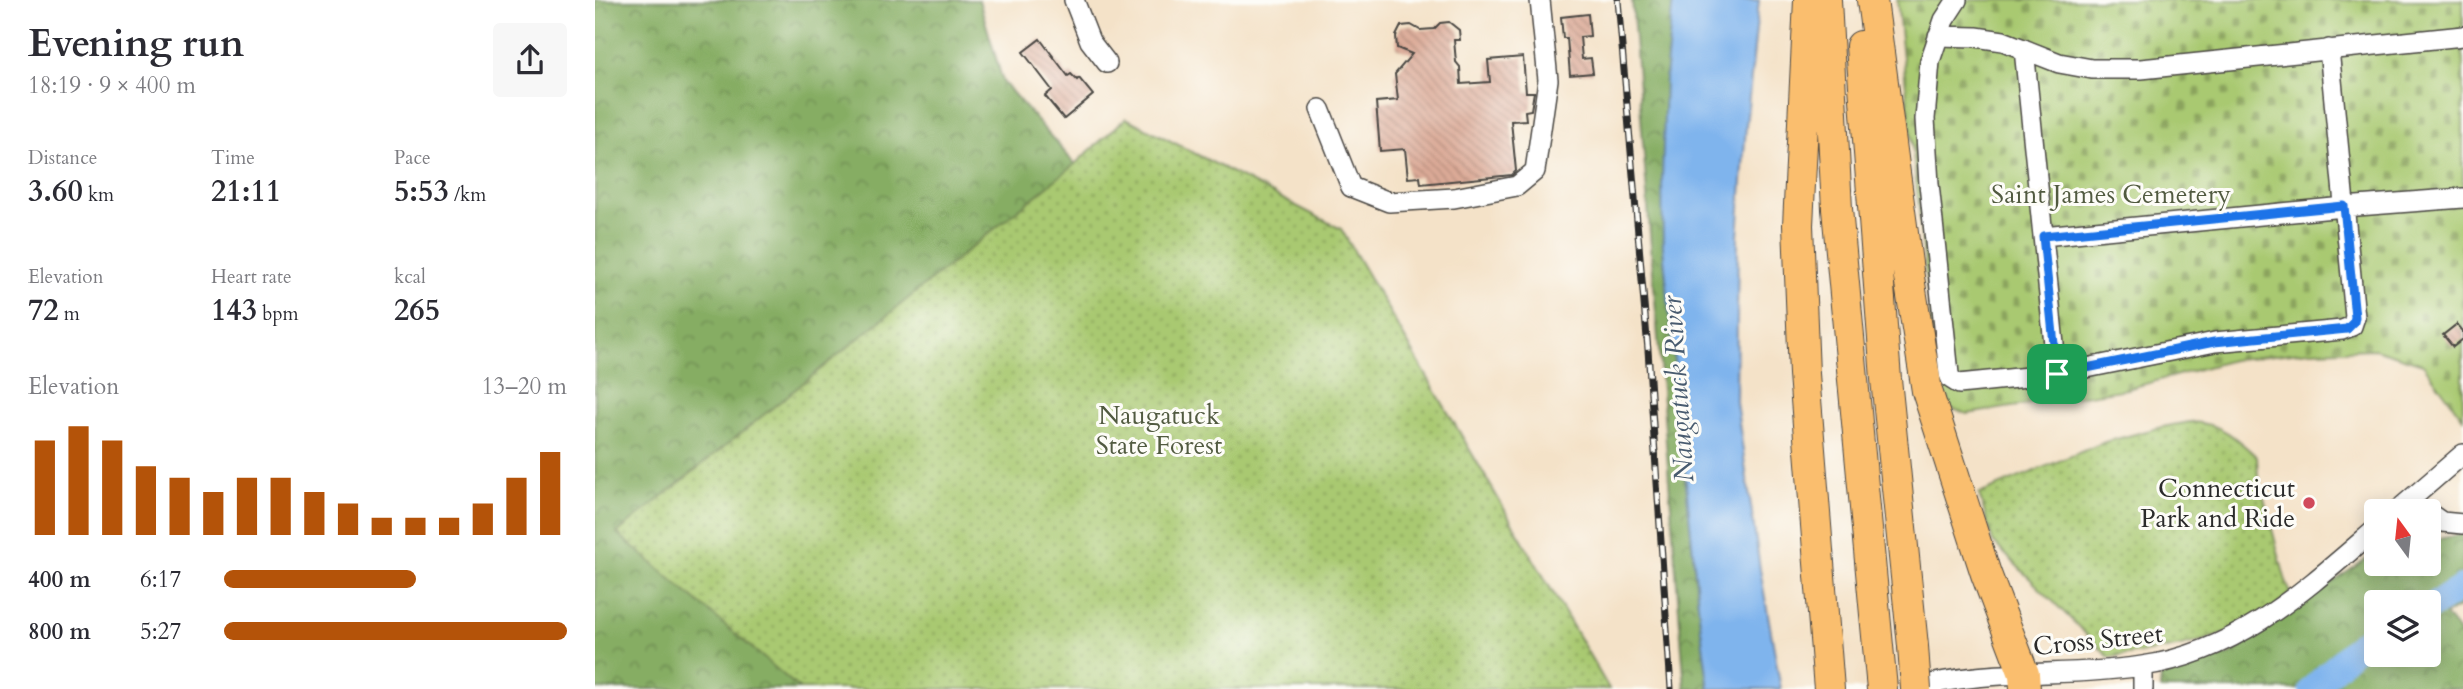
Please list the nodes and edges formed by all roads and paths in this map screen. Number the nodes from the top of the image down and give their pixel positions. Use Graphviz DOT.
graph roads {
  1 [pos="1075,0"];
  2 [pos="1540,0"];
  3 [pos="1809,0"];
  4 [pos="1826,0"];
  5 [pos="1858,0"];
  6 [pos="1872,0"];
  7 [pos="1957,0"];
  8 [pos="1938,36"];
  9 [pos="2463,36"];
  10 [pos="2024,49"];
  11 [pos="2329,49"];
  12 [pos="1107,63"];
  13 [pos="1320,109"];
  14 [pos="2463,198"];
  15 [pos="2344,206"];
  16 [pos="2043,236"];
  17 [pos="2057,374"];
  18 [pos="2463,454"];
  19 [pos="2429,499"];
  20 [pos="2441,521"];
  21 [pos="2463,524"];
  22 [pos="2364,539"];
  23 [pos="2143,666"];
  24 [pos="2024,681"];
  25 [pos="1829,689"];
  26 [pos="1882,689"];
  27 [pos="1913,689"];
  28 [pos="2143,689"];
  1 -- 12 [label="street"];
  2 -- 13 [label="street"];
  3 -- 25 [label="highway"];
  4 -- 26 [label="highway"];
  5 -- 27 [label="highway, bridge"];
  6 -- 24 [label="highway"];
  7 -- 8 [label="street"];
  8 -- 10 [label="street"];
  8 -- 17 [label="street"];
  9 -- 11 [label="street"];
  10 -- 11 [label="street"];
  10 -- 16 [label="street"];
  11 -- 15 [label="street"];
  14 -- 15 [label="street"];
  15 -- 16 [label="street"];
  15 -- 17 [label="street"];
  16 -- 17 [label="street"];
  18 -- 19 [label="street"];
  20 -- 21 [label="street"];
  22 -- 23 [label="street, Cross Street"];
  23 -- 24 [label="street, Cross Street"];
  23 -- 28 [label="street"];
  24 -- 27 [label="street, Cross Street"];
}
